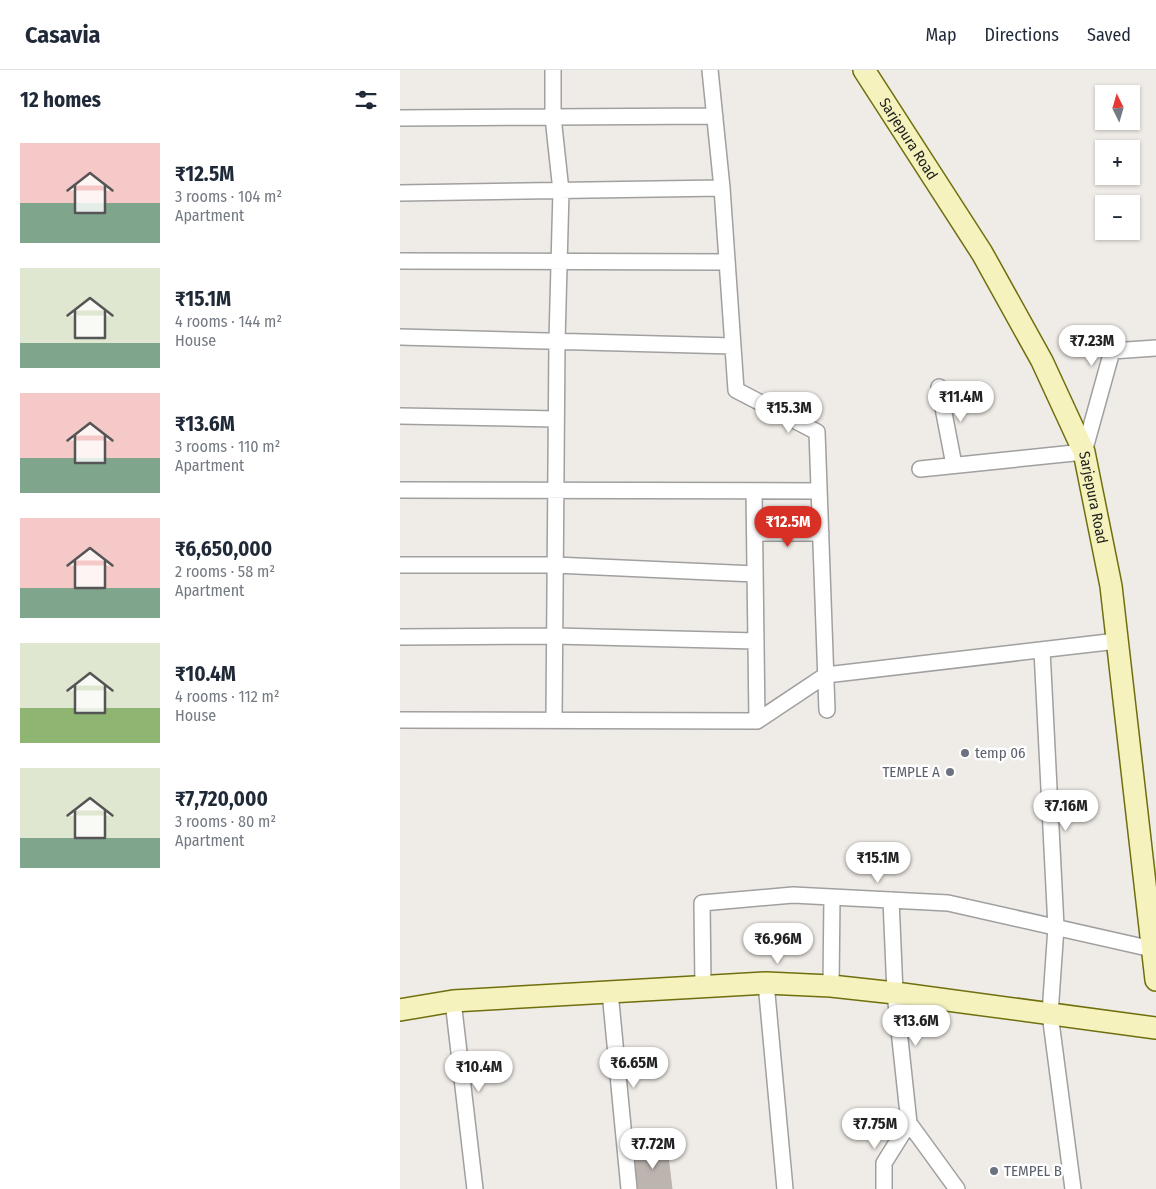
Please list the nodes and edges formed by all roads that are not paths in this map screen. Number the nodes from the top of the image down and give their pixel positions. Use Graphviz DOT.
graph roads {
  1 [pos="553,70"];
  2 [pos="710,70"];
  3 [pos="864,70"];
  4 [pos="715,116"];
  5 [pos="553,117"];
  6 [pos="400,118"];
  7 [pos="722,188"];
  8 [pos="561,191"];
  9 [pos="400,193"];
  10 [pos="400,261"];
  11 [pos="558,261"];
  12 [pos="727,262"];
  13 [pos="400,337"];
  14 [pos="557,341"];
  15 [pos="733,346"];
  16 [pos="1156,348"];
  17 [pos="939,387"];
  18 [pos="400,416"];
  19 [pos="556,419"];
  20 [pos="1084,452"];
  21 [pos="954,465"];
  22 [pos="920,469"];
  23 [pos="400,490"];
  24 [pos="556,490"];
  25 [pos="754,490"];
  26 [pos="819,490"];
  27 [pos="754,533"];
  28 [pos="820,533"];
  29 [pos="400,565"];
  30 [pos="555,565"];
  31 [pos="755,574"];
  32 [pos="555,636"];
  33 [pos="400,637"];
  34 [pos="756,641"];
  35 [pos="1117,641"];
  36 [pos="1042,650"];
  37 [pos="826,675"];
  38 [pos="828,710"];
  39 [pos="400,720"];
  40 [pos="554,720"];
  41 [pos="757,721"];
  42 [pos="832,897"];
  43 [pos="891,900"];
  44 [pos="1056,927"];
  45 [pos="1152,948"];
  46 [pos="1156,980"];
  47 [pos="766,983"];
  48 [pos="703,986"];
  49 [pos="831,986"];
  50 [pos="610,992"];
  51 [pos="895,993"];
  52 [pos="453,1001"];
  53 [pos="400,1010"];
  54 [pos="1050,1014"];
  55 [pos="1156,1028"];
  56 [pos="909,1124"];
  57 [pos="475,1189"];
  58 [pos="628,1189"];
  59 [pos="786,1189"];
  60 [pos="884,1189"];
  61 [pos="957,1189"];
  62 [pos="1073,1189"];
  1 -- 5 [label="street"];
  2 -- 4 [label="street"];
  3 -- 20 [label="street, Sarjepura Road"];
  4 -- 5 [label="street"];
  4 -- 7 [label="street"];
  5 -- 6 [label="street"];
  5 -- 8 [label="street"];
  7 -- 8 [label="street"];
  7 -- 12 [label="street"];
  8 -- 9 [label="street"];
  8 -- 11 [label="street"];
  10 -- 11 [label="street"];
  11 -- 12 [label="street"];
  11 -- 14 [label="street"];
  12 -- 15 [label="street"];
  13 -- 14 [label="street"];
  14 -- 15 [label="street"];
  14 -- 19 [label="street"];
  15 -- 26 [label="street"];
  16 -- 20 [label="street"];
  17 -- 21 [label="street"];
  18 -- 19 [label="street"];
  19 -- 24 [label="street"];
  20 -- 21 [label="street"];
  20 -- 35 [label="street, Sarjepura Road"];
  21 -- 22 [label="street"];
  23 -- 24 [label="street"];
  24 -- 25 [label="street"];
  24 -- 30 [label="street"];
  25 -- 26 [label="street"];
  25 -- 27 [label="street"];
  26 -- 28 [label="street"];
  27 -- 28 [label="street"];
  27 -- 31 [label="street"];
  28 -- 37 [label="street"];
  29 -- 30 [label="street"];
  30 -- 31 [label="street"];
  30 -- 32 [label="street"];
  31 -- 34 [label="street"];
  32 -- 33 [label="street"];
  32 -- 34 [label="street"];
  32 -- 40 [label="street"];
  34 -- 41 [label="street"];
  35 -- 36 [label="street"];
  35 -- 45 [label="street, Sarjepura Road"];
  36 -- 37 [label="street"];
  36 -- 44 [label="street"];
  37 -- 38 [label="street"];
  37 -- 41 [label="street"];
  39 -- 40 [label="street"];
  40 -- 41 [label="street"];
  42 -- 43 [label="street"];
  42 -- 48 [label="street"];
  42 -- 49 [label="street"];
  43 -- 44 [label="street"];
  43 -- 51 [label="street"];
  44 -- 45 [label="street"];
  44 -- 54 [label="street"];
  45 -- 46 [label="street, Sarjepura Road"];
  47 -- 48 [label="street"];
  47 -- 49 [label="street"];
  47 -- 59 [label="street"];
  48 -- 50 [label="street"];
  49 -- 51 [label="street"];
  50 -- 52 [label="street"];
  50 -- 58 [label="street"];
  51 -- 54 [label="street"];
  51 -- 56 [label="street"];
  52 -- 53 [label="street"];
  52 -- 57 [label="street"];
  54 -- 55 [label="street"];
  54 -- 62 [label="street"];
  56 -- 60 [label="street"];
  56 -- 61 [label="street"];
}
